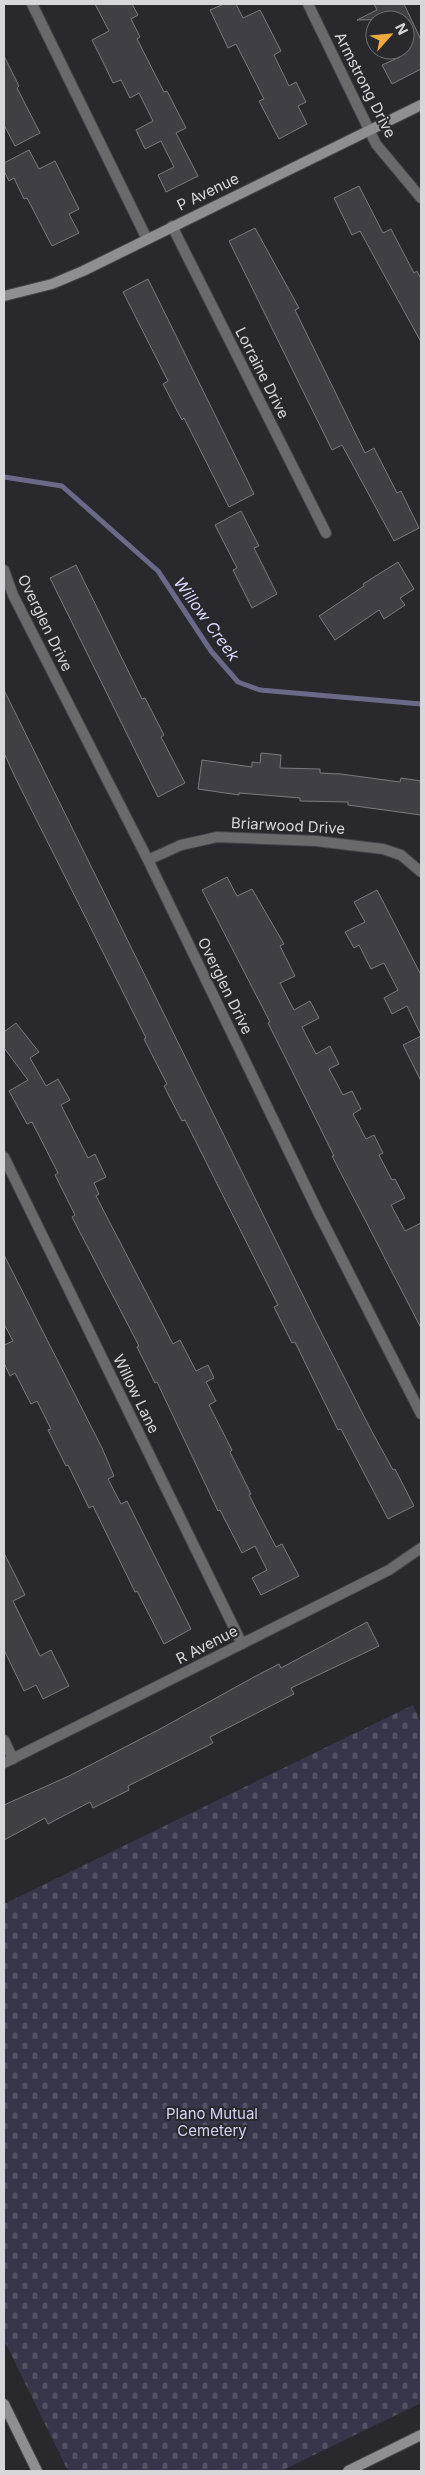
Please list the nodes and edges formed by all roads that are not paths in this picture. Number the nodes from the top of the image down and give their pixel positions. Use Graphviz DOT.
graph roads {
  1 [pos="32,4"];
  2 [pos="308,4"];
  3 [pos="421,105"];
  4 [pos="369,130"];
  5 [pos="421,198"];
  6 [pos="172,226"];
  7 [pos="147,239"];
  8 [pos="4,296"];
  9 [pos="326,533"];
  10 [pos="4,570"];
  11 [pos="148,860"];
  12 [pos="421,872"];
  13 [pos="4,1157"];
  14 [pos="421,1414"];
  15 [pos="421,1548"];
  16 [pos="242,1644"];
  17 [pos="4,1740"];
  18 [pos="8,1761"];
  19 [pos="4,2404"];
  20 [pos="421,2435"];
  21 [pos="37,2471"];
  22 [pos="348,2471"];
  1 -- 7 [label="street"];
  2 -- 4 [label="street, Armstrong Drive"];
  3 -- 4 [label="street, P Avenue"];
  4 -- 5 [label="street, Armstrong Drive"];
  4 -- 6 [label="street, P Avenue"];
  6 -- 7 [label="street, P Avenue"];
  6 -- 9 [label="street, Lorraine Drive"];
  7 -- 8 [label="street, P Avenue"];
  10 -- 11 [label="street, Overglen Drive"];
  11 -- 12 [label="street, Briarwood Drive"];
  11 -- 14 [label="street, Overglen Drive"];
  13 -- 16 [label="street, Willow Lane"];
  15 -- 16 [label="street, R Avenue"];
  16 -- 18 [label="street, R Avenue"];
  17 -- 18 [label="street"];
  19 -- 21 [label="street"];
  20 -- 22 [label="street"];
}
